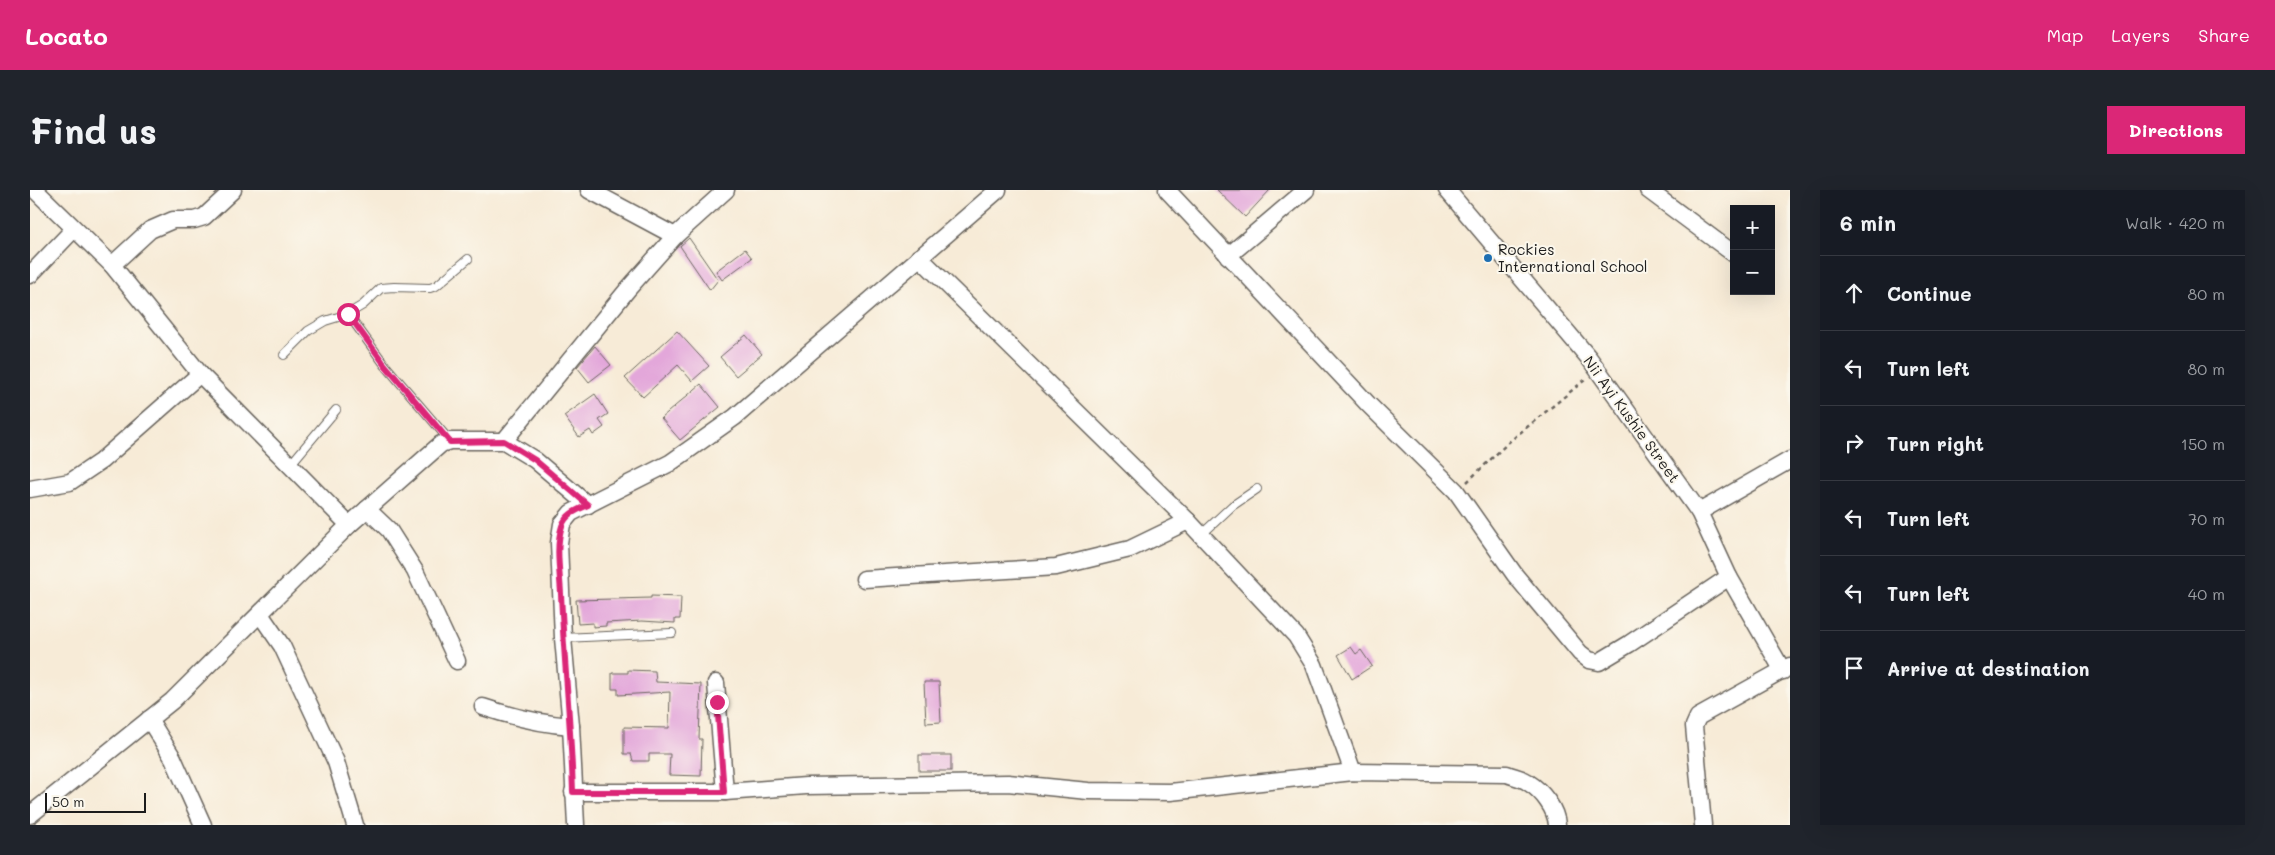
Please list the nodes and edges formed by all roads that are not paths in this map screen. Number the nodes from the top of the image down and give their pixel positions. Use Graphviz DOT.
graph roads {
  1 [pos="36,190"];
  2 [pos="233,190"];
  3 [pos="589,190"];
  4 [pos="726,190"];
  5 [pos="998,190"];
  6 [pos="1168,190"];
  7 [pos="1306,190"];
  8 [pos="1446,190"];
  9 [pos="1648,190"];
  10 [pos="74,230"];
  11 [pos="675,236"];
  12 [pos="1730,251"];
  13 [pos="1228,256"];
  14 [pos="918,257"];
  15 [pos="468,259"];
  16 [pos="112,265"];
  17 [pos="30,274"];
  18 [pos="348,314"];
  19 [pos="284,355"];
  20 [pos="200,374"];
  21 [pos="336,410"];
  22 [pos="504,441"];
  23 [pos="450,442"];
  24 [pos="1790,460"];
  25 [pos="290,466"];
  26 [pos="30,489"];
  27 [pos="1257,489"];
  28 [pos="588,505"];
  29 [pos="367,509"];
  30 [pos="1699,512"];
  31 [pos="1188,521"];
  32 [pos="348,525"];
  33 [pos="1201,535"];
  34 [pos="1728,577"];
  35 [pos="864,579"];
  36 [pos="260,614"];
  37 [pos="672,633"];
  38 [pos="563,638"];
  39 [pos="456,662"];
  40 [pos="1786,669"];
  41 [pos="716,683"];
  42 [pos="483,707"];
  43 [pos="150,719"];
  44 [pos="571,726"];
  45 [pos="1353,772"];
  46 [pos="573,792"];
  47 [pos="724,792"];
  48 [pos="30,815"];
  49 [pos="203,825"];
  50 [pos="355,825"];
  51 [pos="576,825"];
  52 [pos="1557,825"];
  53 [pos="1703,825"];
  1 -- 10 [label="street"];
  2 -- 16 [label="street"];
  3 -- 11 [label="street"];
  4 -- 11 [label="street"];
  5 -- 14 [label="street"];
  6 -- 13 [label="street"];
  7 -- 13 [label="street"];
  8 -- 30 [label="street, Nii Ayi Kushie Street"];
  9 -- 12 [label="street"];
  10 -- 16 [label="street"];
  10 -- 17 [label="street"];
  11 -- 22 [label="street"];
  13 -- 34 [label="street"];
  14 -- 28 [label="street"];
  14 -- 31 [label="street"];
  15 -- 18 [label="lane"];
  16 -- 20 [label="street"];
  18 -- 19 [label="lane"];
  18 -- 23 [label="lane"];
  20 -- 25 [label="street"];
  20 -- 26 [label="street"];
  21 -- 25 [label="lane"];
  22 -- 23 [label="street"];
  22 -- 28 [label="street"];
  23 -- 29 [label="street"];
  24 -- 30 [label="street"];
  25 -- 32 [label="street"];
  27 -- 33 [label="lane"];
  28 -- 38 [label="street"];
  29 -- 32 [label="street"];
  29 -- 39 [label="street"];
  30 -- 34 [label="street, Nii Ayi Kushie Street"];
  31 -- 33 [label="street"];
  31 -- 35 [label="street"];
  32 -- 36 [label="street"];
  33 -- 45 [label="street"];
  34 -- 40 [label="street, Nii Ayi Kushie Street"];
  36 -- 43 [label="street"];
  36 -- 50 [label="street"];
  37 -- 38 [label="lane"];
  38 -- 44 [label="street"];
  40 -- 53 [label="street"];
  41 -- 47 [label="street"];
  42 -- 44 [label="street"];
  43 -- 48 [label="street"];
  43 -- 49 [label="street"];
  44 -- 46 [label="street"];
  45 -- 47 [label="street"];
  45 -- 52 [label="street"];
  46 -- 47 [label="street"];
  46 -- 51 [label="street"];
}
